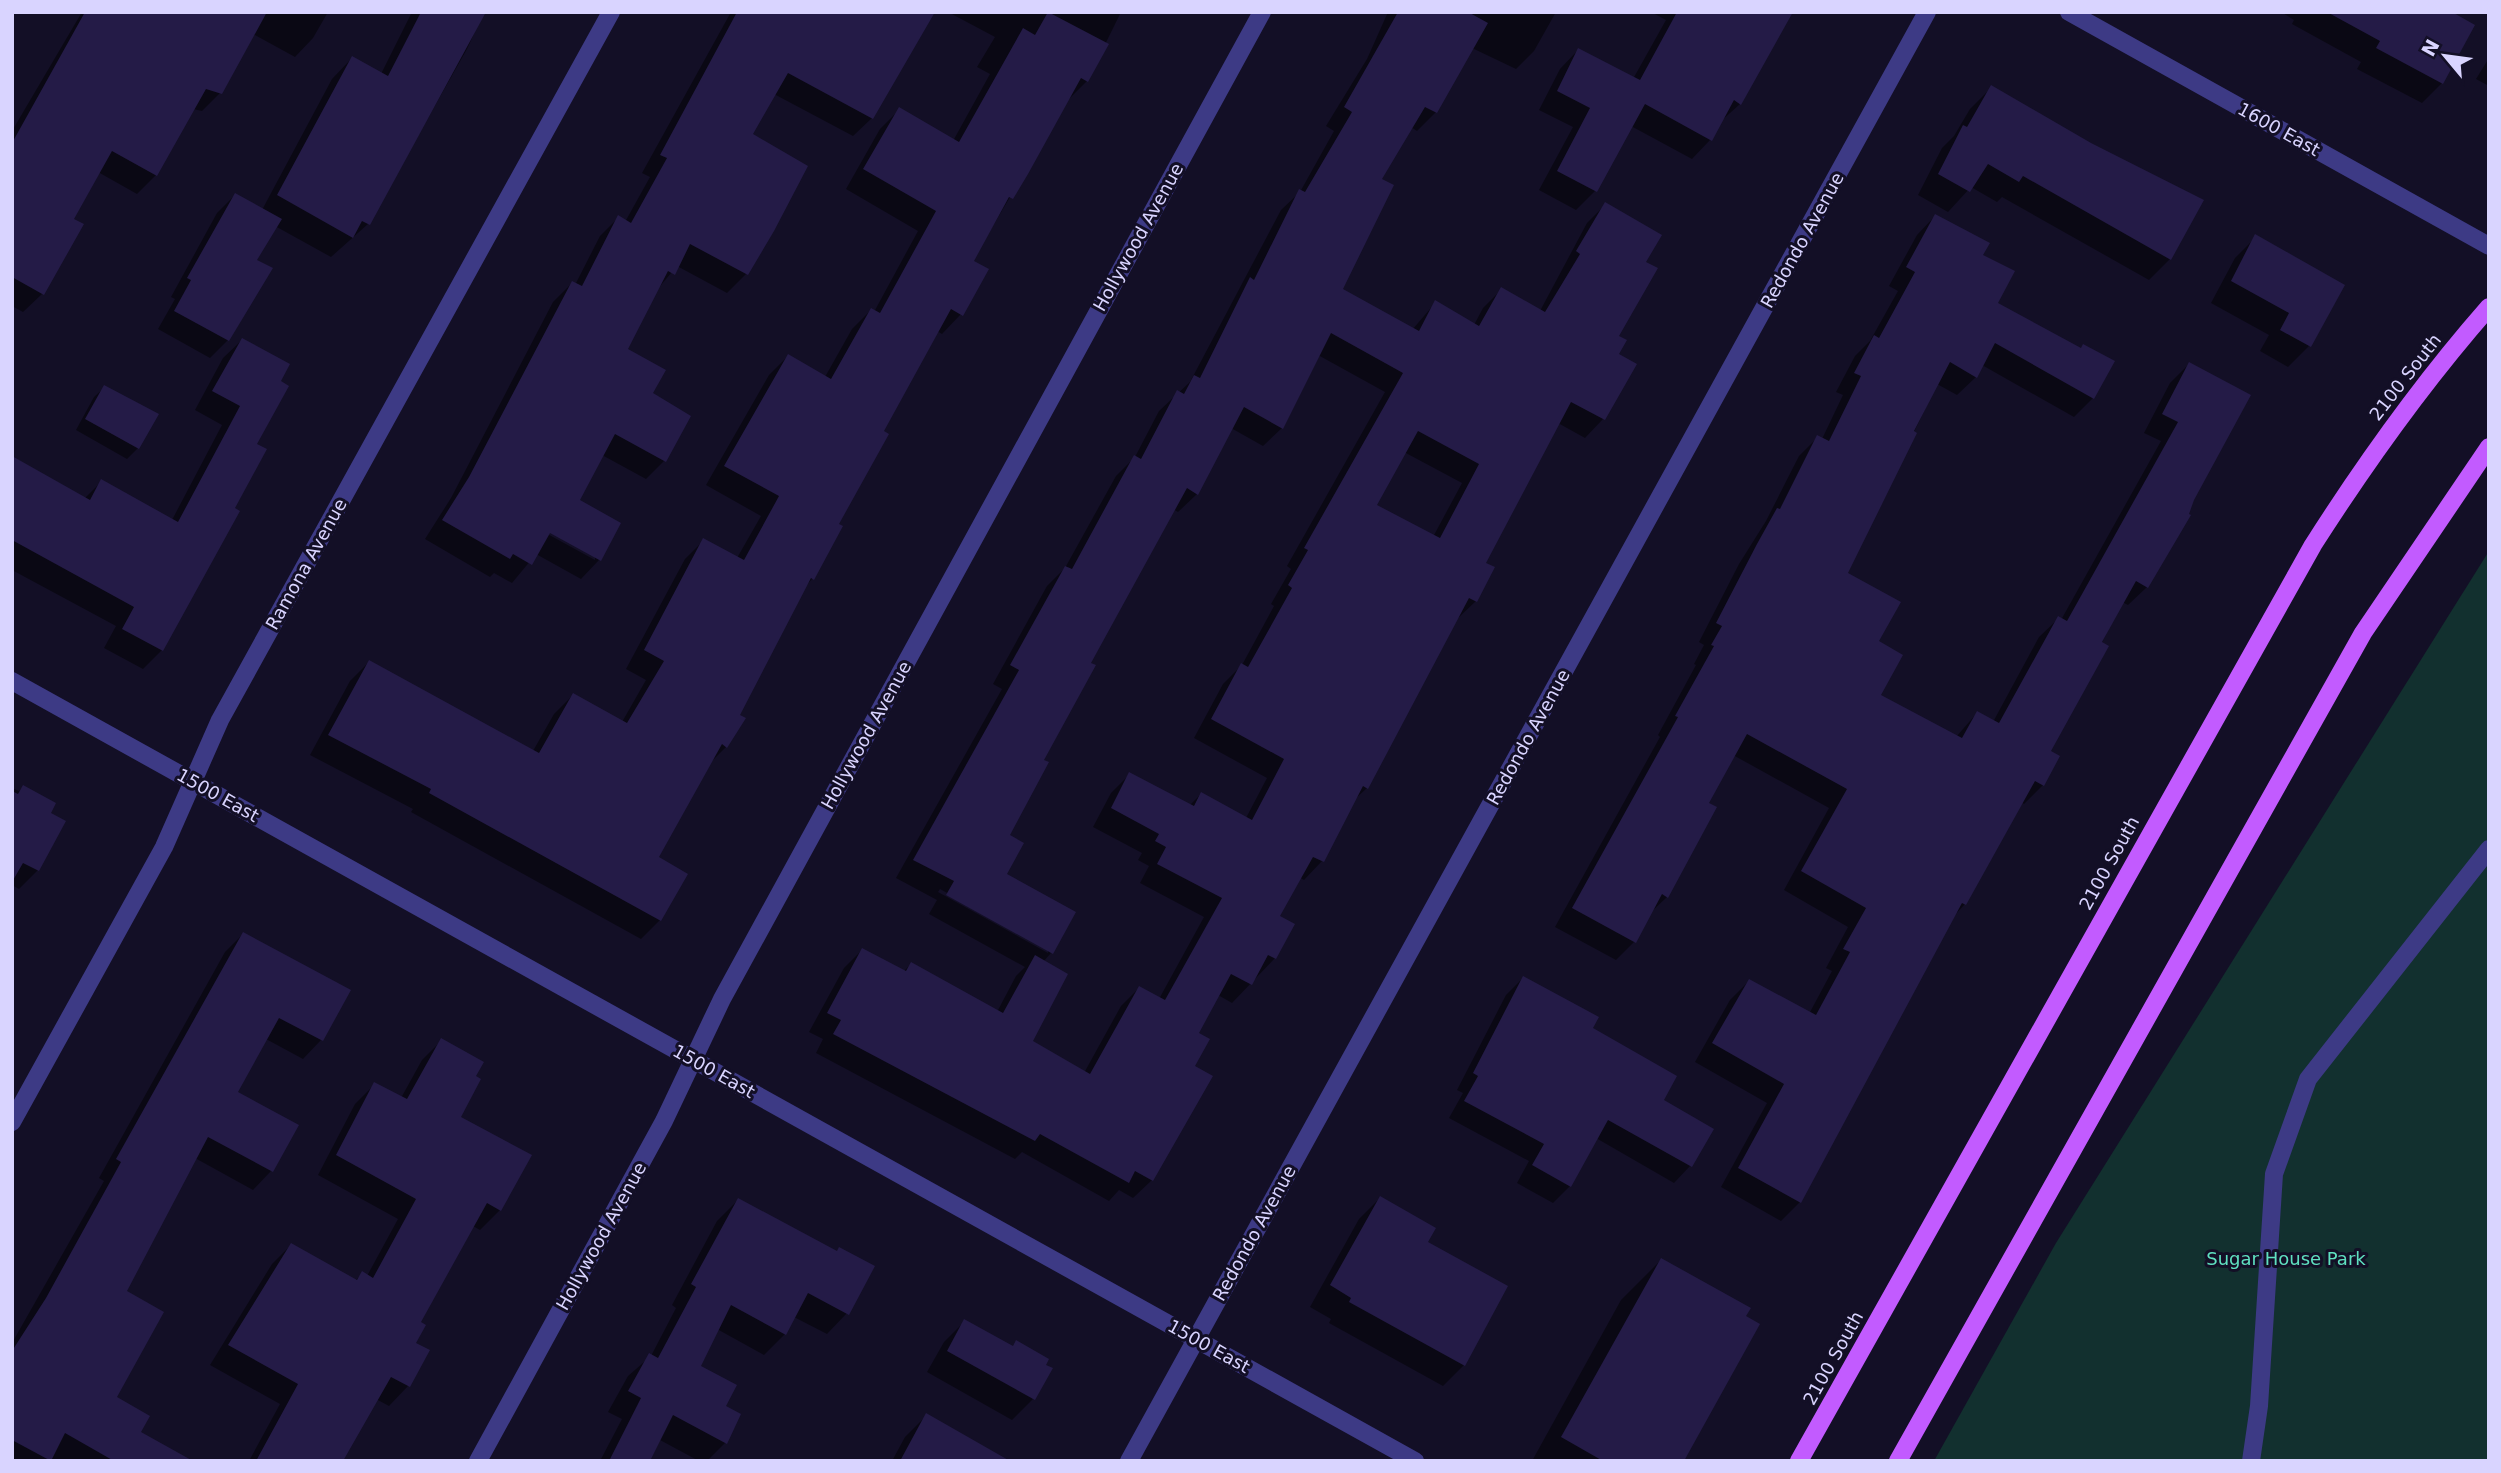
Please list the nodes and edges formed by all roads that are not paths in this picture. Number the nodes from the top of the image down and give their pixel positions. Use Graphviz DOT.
graph roads {
  1 [pos="611,12"];
  2 [pos="1262,12"];
  3 [pos="1927,12"];
  4 [pos="2069,12"];
  5 [pos="2489,246"];
  6 [pos="2489,307"];
  7 [pos="2489,447"];
  8 [pos="12,681"];
  9 [pos="192,780"];
  10 [pos="2489,849"];
  11 [pos="693,1059"];
  12 [pos="12,1122"];
  13 [pos="1196,1339"];
  14 [pos="478,1461"];
  15 [pos="1129,1461"];
  16 [pos="1415,1461"];
  17 [pos="1799,1461"];
  18 [pos="1898,1461"];
  19 [pos="2251,1461"];
  1 -- 9 [label="street, Ramona Avenue"];
  2 -- 11 [label="street, Hollywood Avenue"];
  3 -- 13 [label="street, Redondo Avenue"];
  4 -- 5 [label="street, 1600 East"];
  6 -- 17 [label="main road, 2100 South"];
  7 -- 18 [label="main road"];
  8 -- 9 [label="street, 1500 East"];
  9 -- 11 [label="street, 1500 East"];
  9 -- 12 [label="street, Ramona Avenue"];
  10 -- 19 [label="street"];
  11 -- 13 [label="street, 1500 East"];
  11 -- 14 [label="street, Hollywood Avenue"];
  13 -- 15 [label="street, Redondo Avenue"];
  13 -- 16 [label="street, 1500 East"];
}
